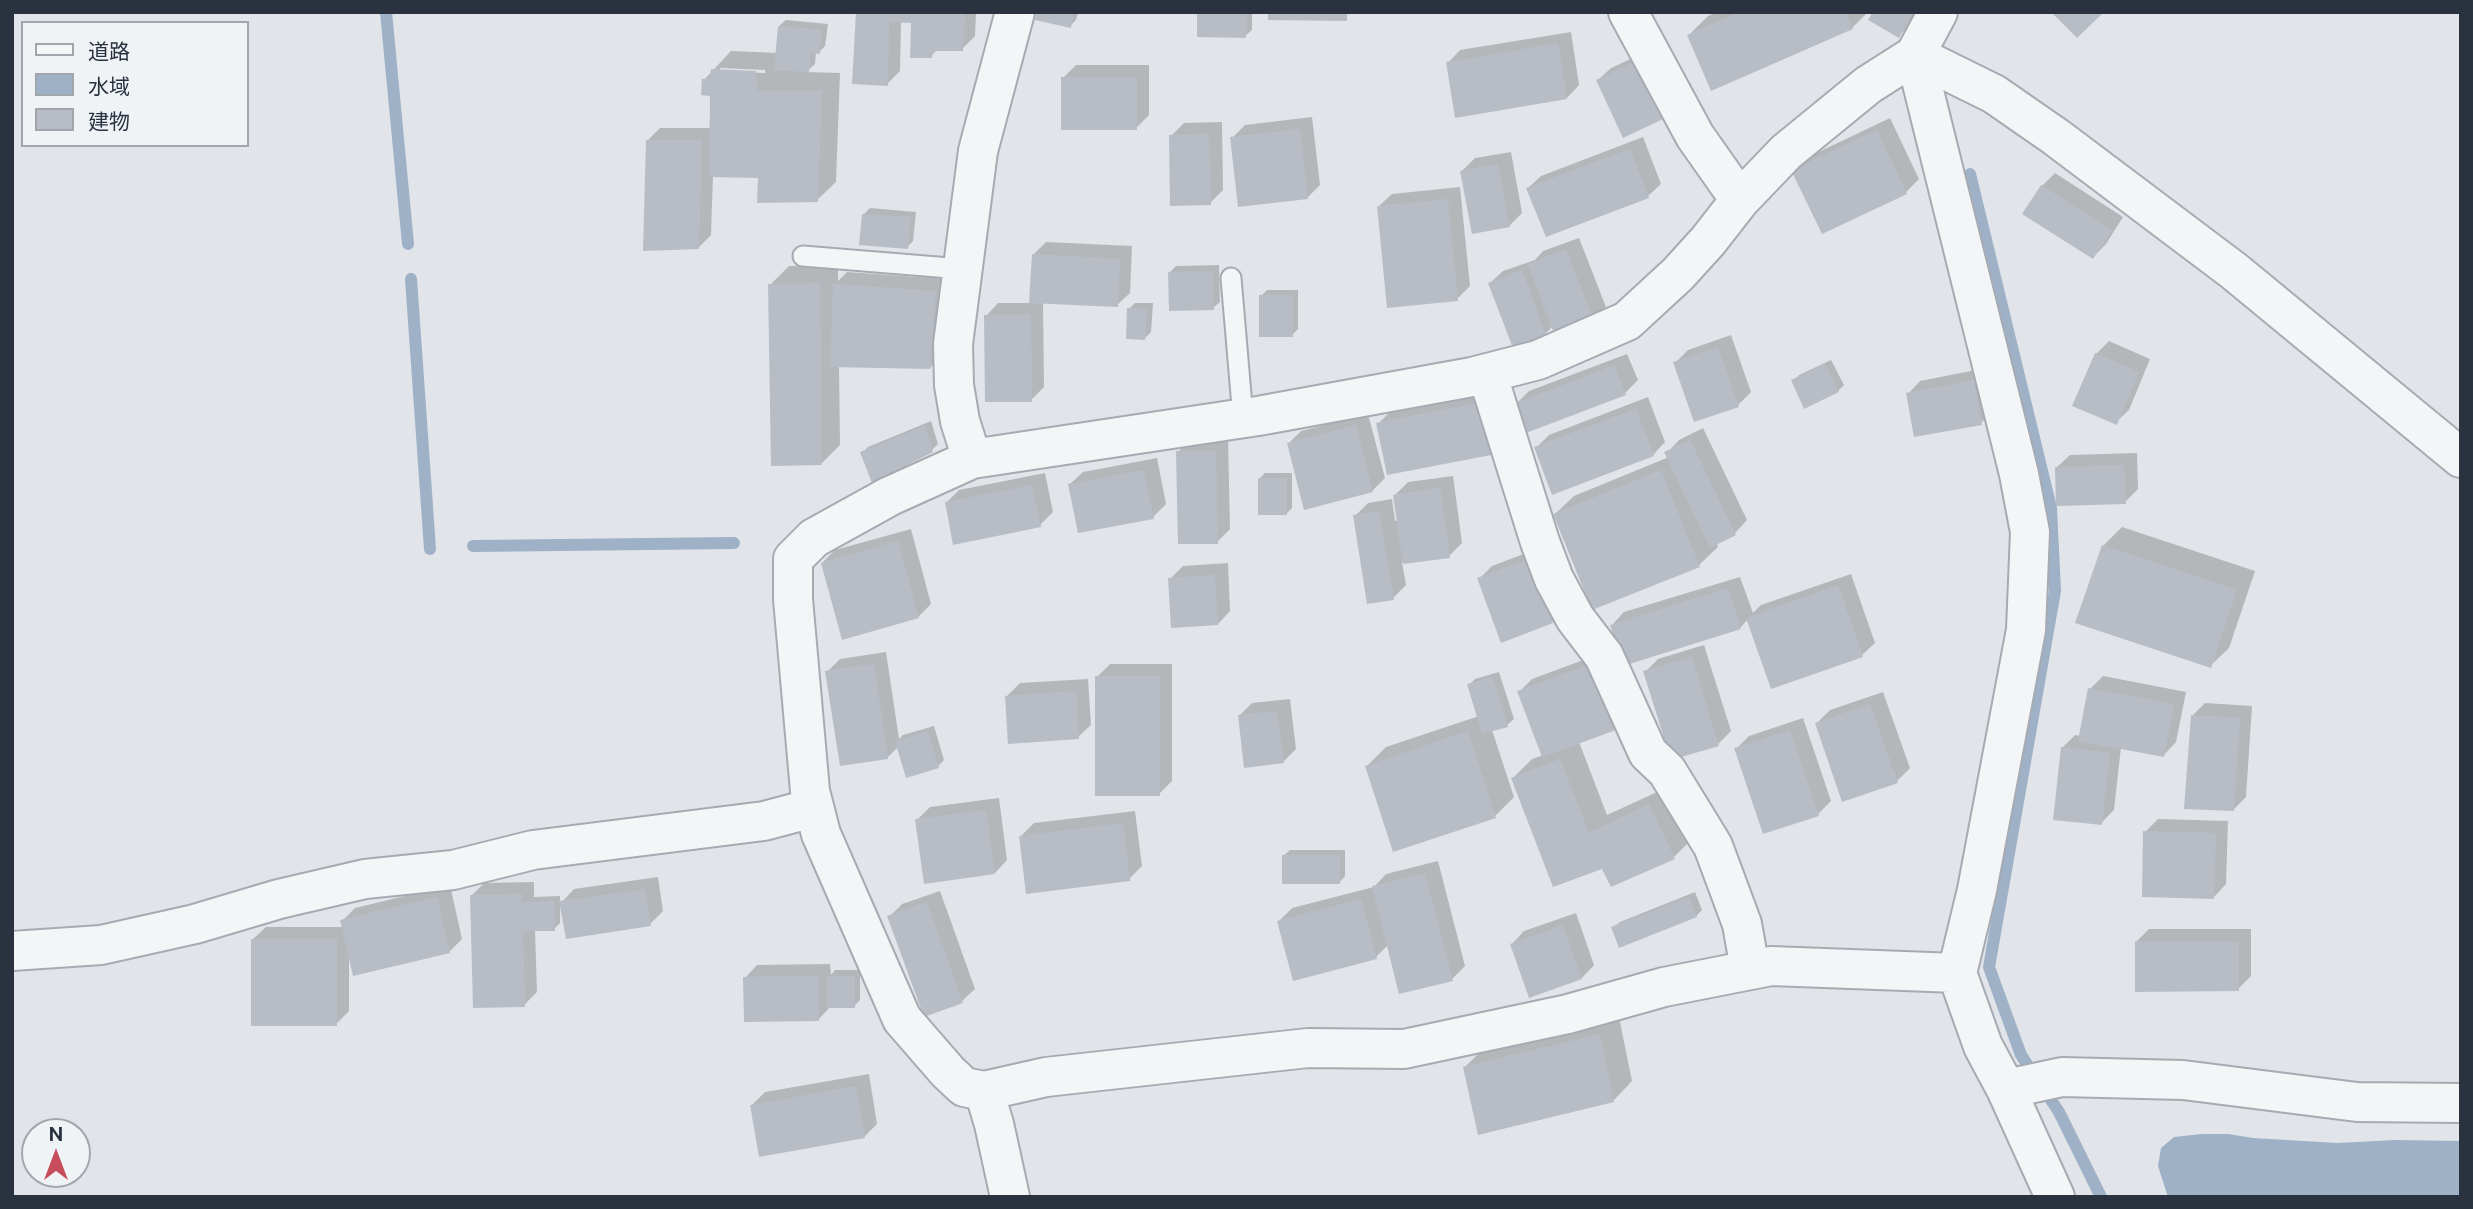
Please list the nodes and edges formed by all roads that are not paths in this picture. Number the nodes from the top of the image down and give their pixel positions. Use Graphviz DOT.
graph roads {
  1 [pos="1015,12"];
  2 [pos="1628,12"];
  3 [pos="1938,12"];
  4 [pos="1915,55"];
  5 [pos="1740,200"];
  6 [pos="803,256"];
  7 [pos="962,269"];
  8 [pos="1231,278"];
  9 [pos="1487,373"];
  10 [pos="1243,418"];
  11 [pos="2461,458"];
  12 [pos="972,459"];
  13 [pos="813,808"];
  14 [pos="12,951"];
  15 [pos="1750,969"];
  16 [pos="1957,973"];
  17 [pos="2006,1089"];
  18 [pos="984,1091"];
  19 [pos="2461,1103"];
  20 [pos="1010,1197"];
  21 [pos="2055,1197"];
  1 -- 7 [label="street"];
  2 -- 5 [label="street"];
  3 -- 4 [label="street"];
  4 -- 5 [label="street"];
  4 -- 11 [label="street"];
  4 -- 16 [label="street"];
  5 -- 9 [label="street"];
  6 -- 7 [label="lane"];
  7 -- 12 [label="street"];
  8 -- 10 [label="lane"];
  9 -- 10 [label="street"];
  9 -- 15 [label="street"];
  10 -- 12 [label="street"];
  12 -- 13 [label="street"];
  13 -- 14 [label="street"];
  13 -- 18 [label="street"];
  15 -- 16 [label="street"];
  15 -- 18 [label="street"];
  16 -- 17 [label="street"];
  17 -- 19 [label="street"];
  17 -- 21 [label="street"];
  18 -- 20 [label="street"];
}
